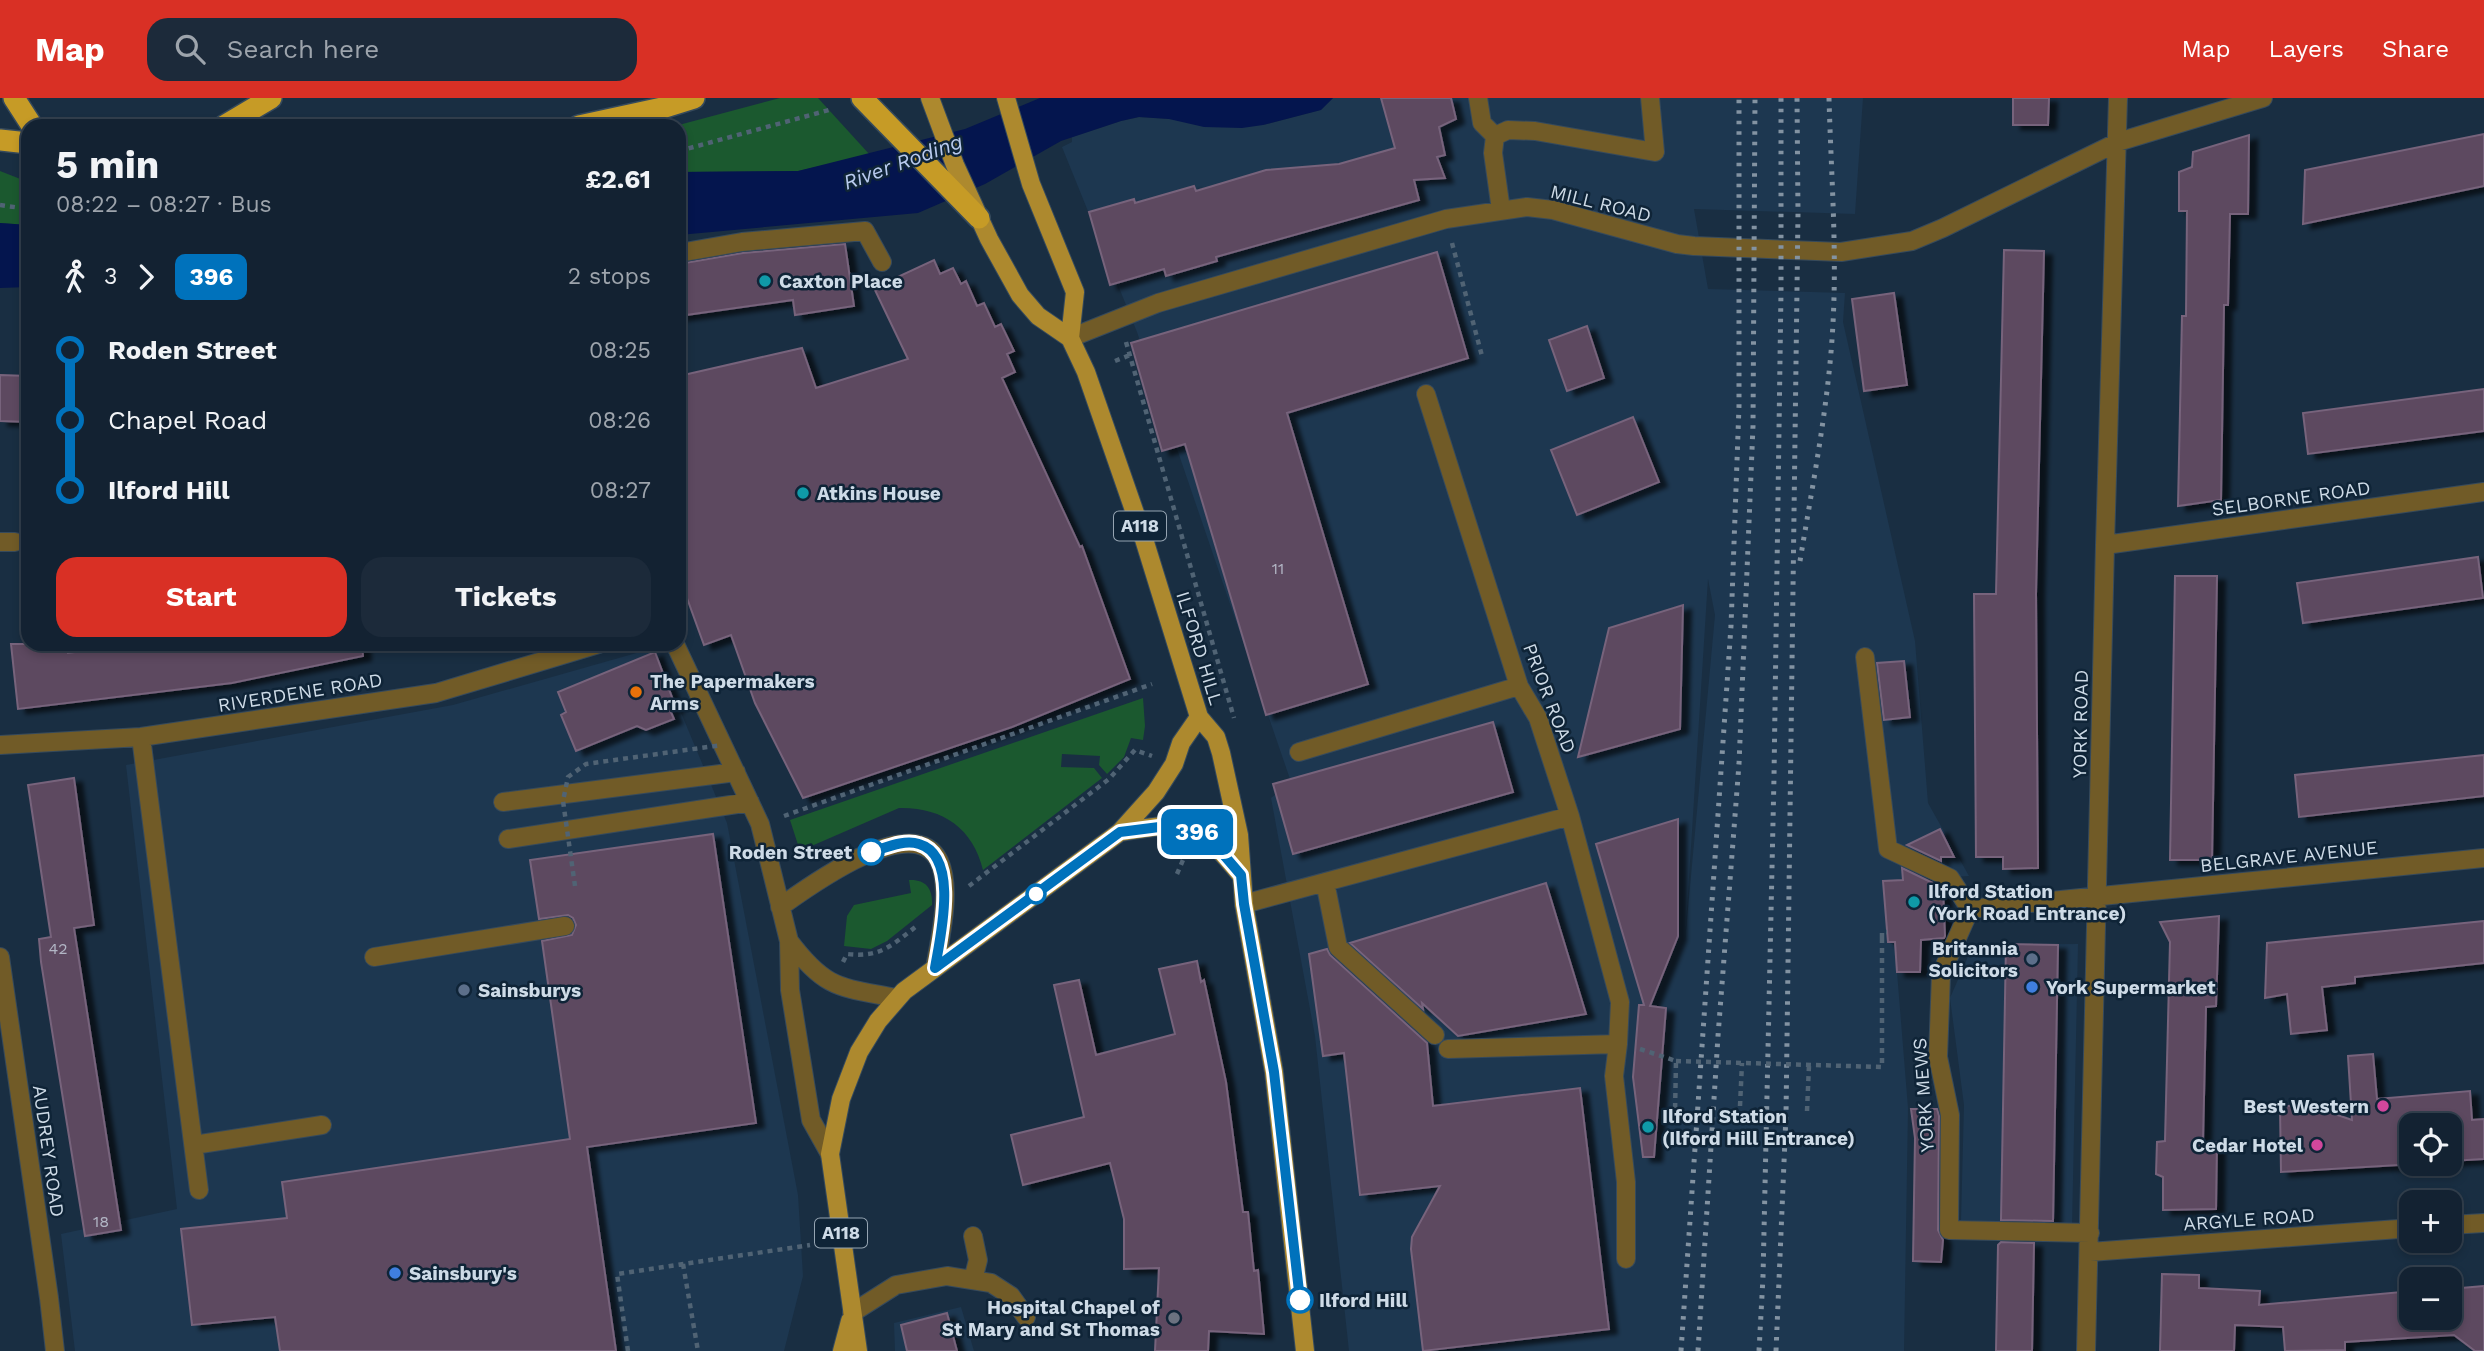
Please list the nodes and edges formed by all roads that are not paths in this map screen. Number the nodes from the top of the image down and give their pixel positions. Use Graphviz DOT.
graph roads {
  1 [pos="15,98"];
  2 [pos="271,98"];
  3 [pos="694,98"];
  4 [pos="862,98"];
  5 [pos="930,98"];
  6 [pos="1006,98"];
  7 [pos="1478,98"];
  8 [pos="1650,98"];
  9 [pos="2118,98"];
  10 [pos="2263,98"];
  11 [pos="28,119"];
  12 [pos="236,119"];
  13 [pos="611,119"];
  14 [pos="1496,136"];
  15 [pos="0,140"];
  16 [pos="2118,142"];
  17 [pos="21,143"];
  18 [pos="1501,210"];
  19 [pos="979,218"];
  20 [pos="686,252"];
  21 [pos="882,262"];
  22 [pos="1070,338"];
  23 [pos="1426,394"];
  24 [pos="2484,492"];
  25 [pos="2105,545"];
  26 [pos="576,651"];
  27 [pos="678,651"];
  28 [pos="1865,657"];
  29 [pos="1519,686"];
  30 [pos="1199,717"];
  31 [pos="141,737"];
  32 [pos="0,744"];
  33 [pos="1299,752"];
  34 [pos="736,772"];
  35 [pos="503,802"];
  36 [pos="750,802"];
  37 [pos="1570,816"];
  38 [pos="1120,832"];
  39 [pos="508,839"];
  40 [pos="2484,858"];
  41 [pos="1241,875"];
  42 [pos="1325,882"];
  43 [pos="2097,897"];
  44 [pos="1244,904"];
  45 [pos="780,907"];
  46 [pos="1970,909"];
  47 [pos="565,926"];
  48 [pos="789,941"];
  49 [pos="0,957"];
  50 [pos="374,957"];
  51 [pos="935,968"];
  52 [pos="896,998"];
  53 [pos="1435,1035"];
  54 [pos="1618,1044"];
  55 [pos="1448,1049"];
  56 [pos="322,1125"];
  57 [pos="194,1145"];
  58 [pos="830,1154"];
  59 [pos="199,1190"];
  60 [pos="2484,1223"];
  61 [pos="2462,1224"];
  62 [pos="2399,1229"];
  63 [pos="2090,1233"];
  64 [pos="973,1236"];
  65 [pos="2090,1252"];
  66 [pos="1626,1259"];
  67 [pos="973,1280"];
  68 [pos="852,1313"];
  69 [pos="1026,1318"];
  70 [pos="55,1351"];
  71 [pos="842,1351"];
  72 [pos="858,1351"];
  73 [pos="1306,1351"];
  74 [pos="2086,1351"];
  1 -- 11 [label="highway"];
  2 -- 12 [label="highway"];
  3 -- 13 [label="highway"];
  4 -- 19 [label="highway"];
  5 -- 19 [label="main road"];
  6 -- 22 [label="main road"];
  7 -- 14 [label="street"];
  8 -- 14 [label="street"];
  9 -- 16 [label="street, YORK ROAD"];
  10 -- 16 [label="street, MILL ROAD"];
  14 -- 18 [label="street"];
  15 -- 17 [label="highway"];
  16 -- 18 [label="street, MILL ROAD"];
  16 -- 25 [label="street, YORK ROAD"];
  18 -- 22 [label="street, MILL ROAD"];
  19 -- 22 [label="main road"];
  20 -- 21 [label="street"];
  22 -- 30 [label="main road, ILFORD HILL / A118"];
  23 -- 29 [label="street, PRIOR ROAD"];
  24 -- 25 [label="street, SELBORNE ROAD"];
  25 -- 43 [label="street, YORK ROAD"];
  26 -- 31 [label="street, RIVERDENE ROAD"];
  27 -- 34 [label="street"];
  28 -- 46 [label="street"];
  29 -- 33 [label="street"];
  29 -- 37 [label="street, PRIOR ROAD"];
  30 -- 38 [label="main road, A118"];
  30 -- 41 [label="main road, ILFORD HILL / A118"];
  31 -- 32 [label="street, RIVERDENE ROAD"];
  31 -- 57 [label="street"];
  34 -- 35 [label="street"];
  34 -- 36 [label="street"];
  36 -- 39 [label="street"];
  36 -- 45 [label="street"];
  37 -- 42 [label="street"];
  37 -- 54 [label="street, PRIOR ROAD"];
  38 -- 41 [label="main road, A118"];
  38 -- 51 [label="main road, A118"];
  40 -- 43 [label="street, BELGRAVE AVENUE"];
  41 -- 44 [label="main road, ILFORD HILL / A118"];
  42 -- 44 [label="street"];
  42 -- 53 [label="street"];
  43 -- 46 [label="street"];
  43 -- 63 [label="street, YORK ROAD"];
  44 -- 73 [label="main road, ILFORD HILL / A118"];
  45 -- 48 [label="street"];
  45 -- 51 [label="street"];
  46 -- 63 [label="street, YORK MEWS"];
  47 -- 50 [label="street"];
  48 -- 52 [label="street"];
  48 -- 58 [label="street"];
  49 -- 70 [label="street, AUDREY ROAD"];
  51 -- 52 [label="main road, A118"];
  52 -- 58 [label="main road, A118"];
  54 -- 55 [label="street"];
  54 -- 66 [label="street, PRIOR ROAD"];
  56 -- 57 [label="street"];
  57 -- 59 [label="street"];
  58 -- 68 [label="main road, A118"];
  60 -- 61 [label="street"];
  62 -- 65 [label="street, ARGYLE ROAD"];
  63 -- 65 [label="street, YORK ROAD"];
  64 -- 67 [label="street"];
  65 -- 74 [label="street, YORK ROAD"];
  67 -- 68 [label="street"];
  67 -- 69 [label="street"];
  68 -- 71 [label="main road, A118"];
  68 -- 72 [label="main road, A118"];
}
